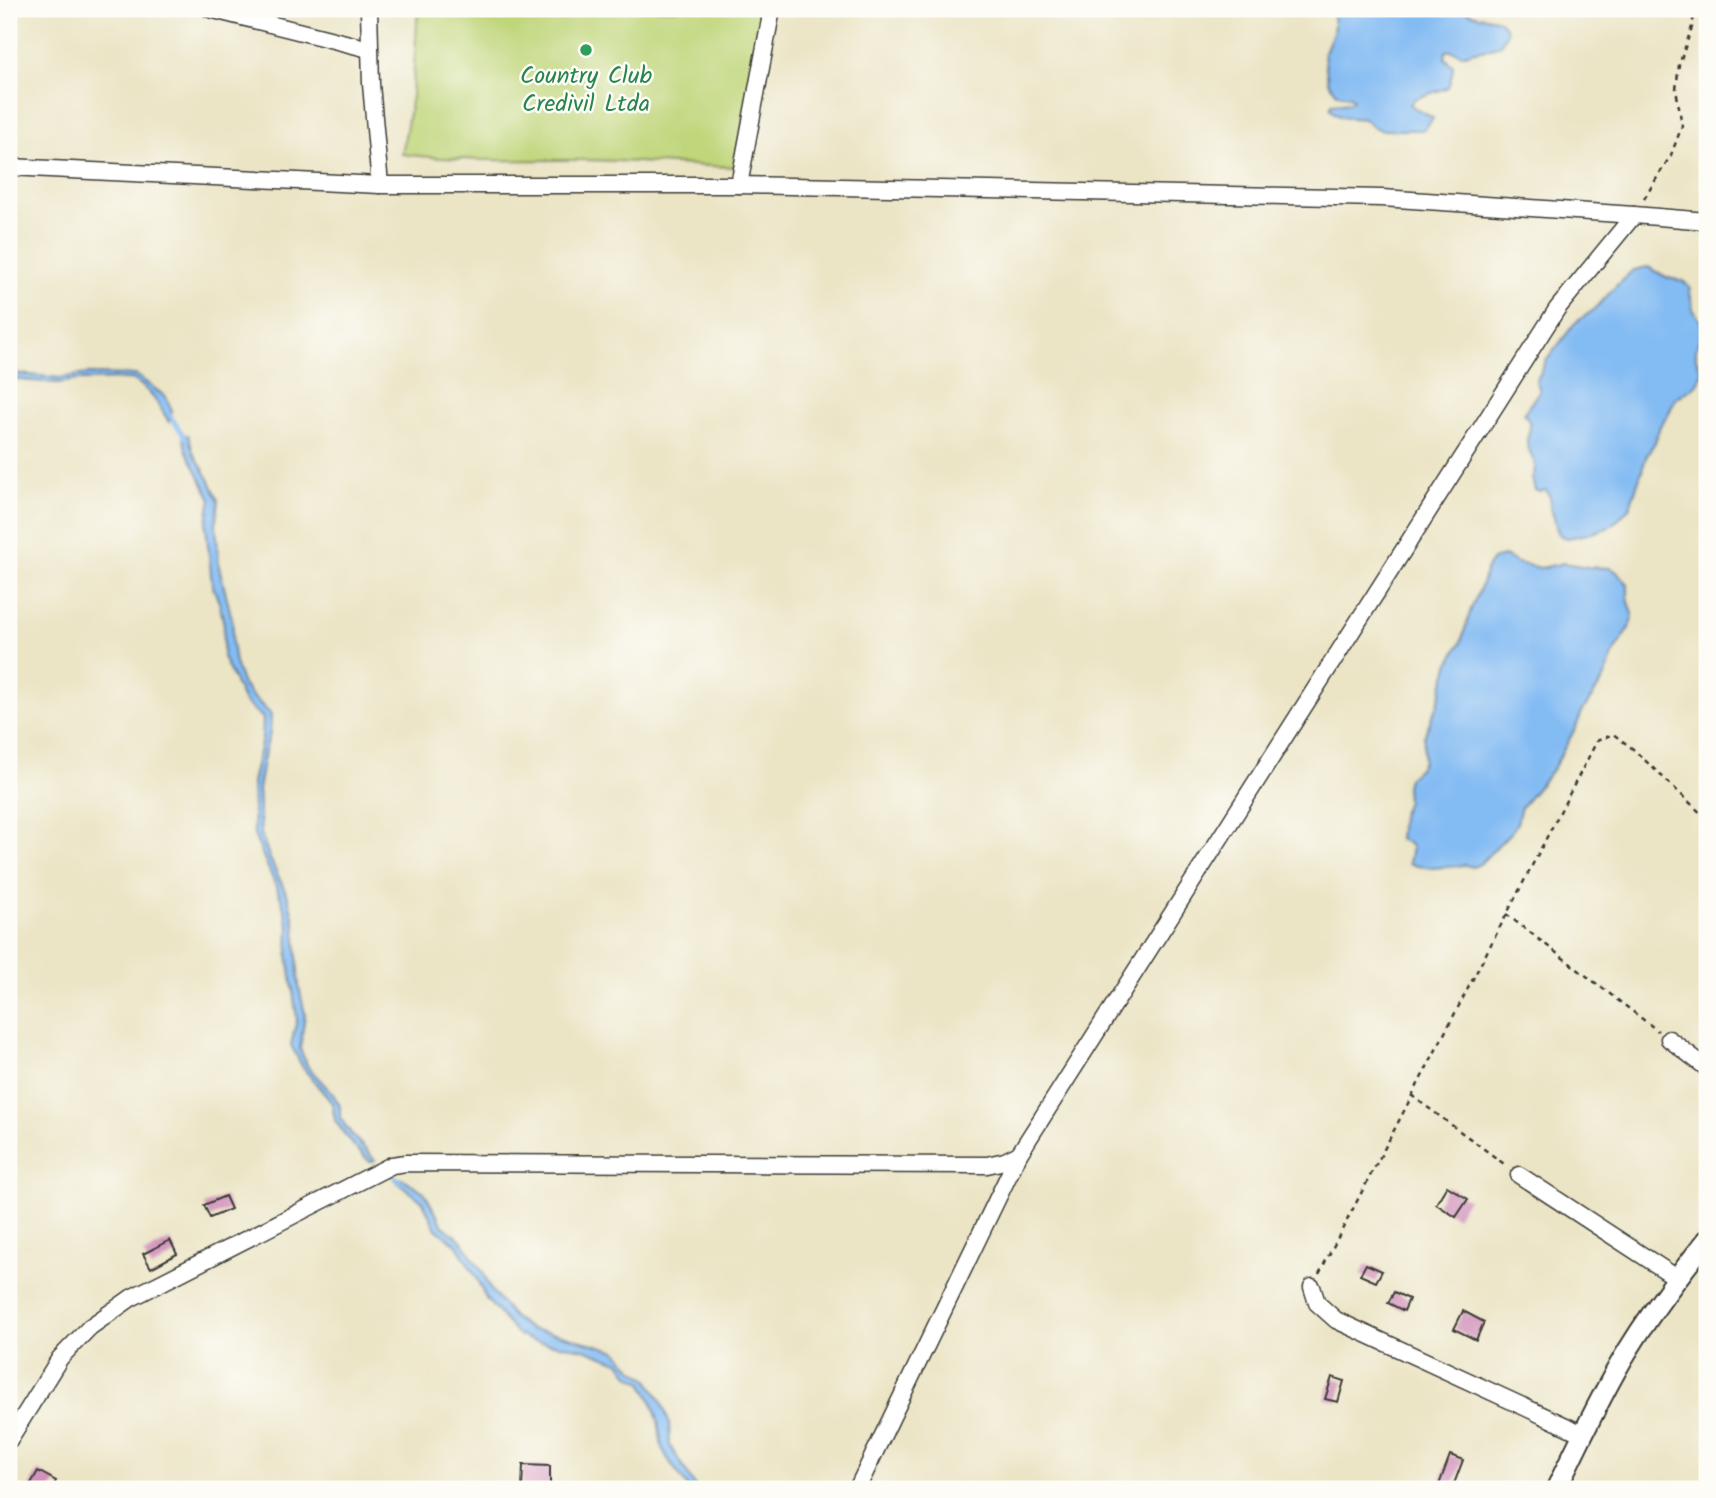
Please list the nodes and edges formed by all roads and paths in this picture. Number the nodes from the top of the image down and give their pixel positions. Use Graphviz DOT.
graph roads {
  1 [pos="211,9"];
  2 [pos="369,9"];
  3 [pos="772,9"];
  4 [pos="1695,9"];
  5 [pos="369,49"];
  6 [pos="9,167"];
  7 [pos="380,185"];
  8 [pos="738,185"];
  9 [pos="1634,215"];
  10 [pos="1707,221"];
  11 [pos="1707,819"];
  12 [pos="1506,914"];
  13 [pos="1669,1039"];
  14 [pos="1707,1068"];
  15 [pos="1411,1095"];
  16 [pos="1020,1154"];
  17 [pos="1519,1175"];
  18 [pos="1707,1240"];
  19 [pos="1677,1278"];
  20 [pos="1312,1287"];
  21 [pos="14,1423"];
  22 [pos="1583,1434"];
  23 [pos="9,1440"];
  24 [pos="857,1489"];
  25 [pos="1556,1489"];
  1 -- 5 [label="street"];
  2 -- 5 [label="street"];
  3 -- 8 [label="street"];
  4 -- 9 [label="path"];
  5 -- 7 [label="street"];
  6 -- 7 [label="street"];
  7 -- 8 [label="street"];
  8 -- 9 [label="street"];
  9 -- 10 [label="street"];
  9 -- 16 [label="street"];
  11 -- 12 [label="path"];
  12 -- 13 [label="path"];
  12 -- 15 [label="path"];
  13 -- 14 [label="street"];
  15 -- 17 [label="path"];
  15 -- 20 [label="path"];
  16 -- 21 [label="street"];
  16 -- 24 [label="street"];
  17 -- 19 [label="street"];
  18 -- 19 [label="main road"];
  19 -- 22 [label="main road"];
  20 -- 22 [label="street"];
  21 -- 23 [label="street"];
  22 -- 25 [label="main road"];
}
